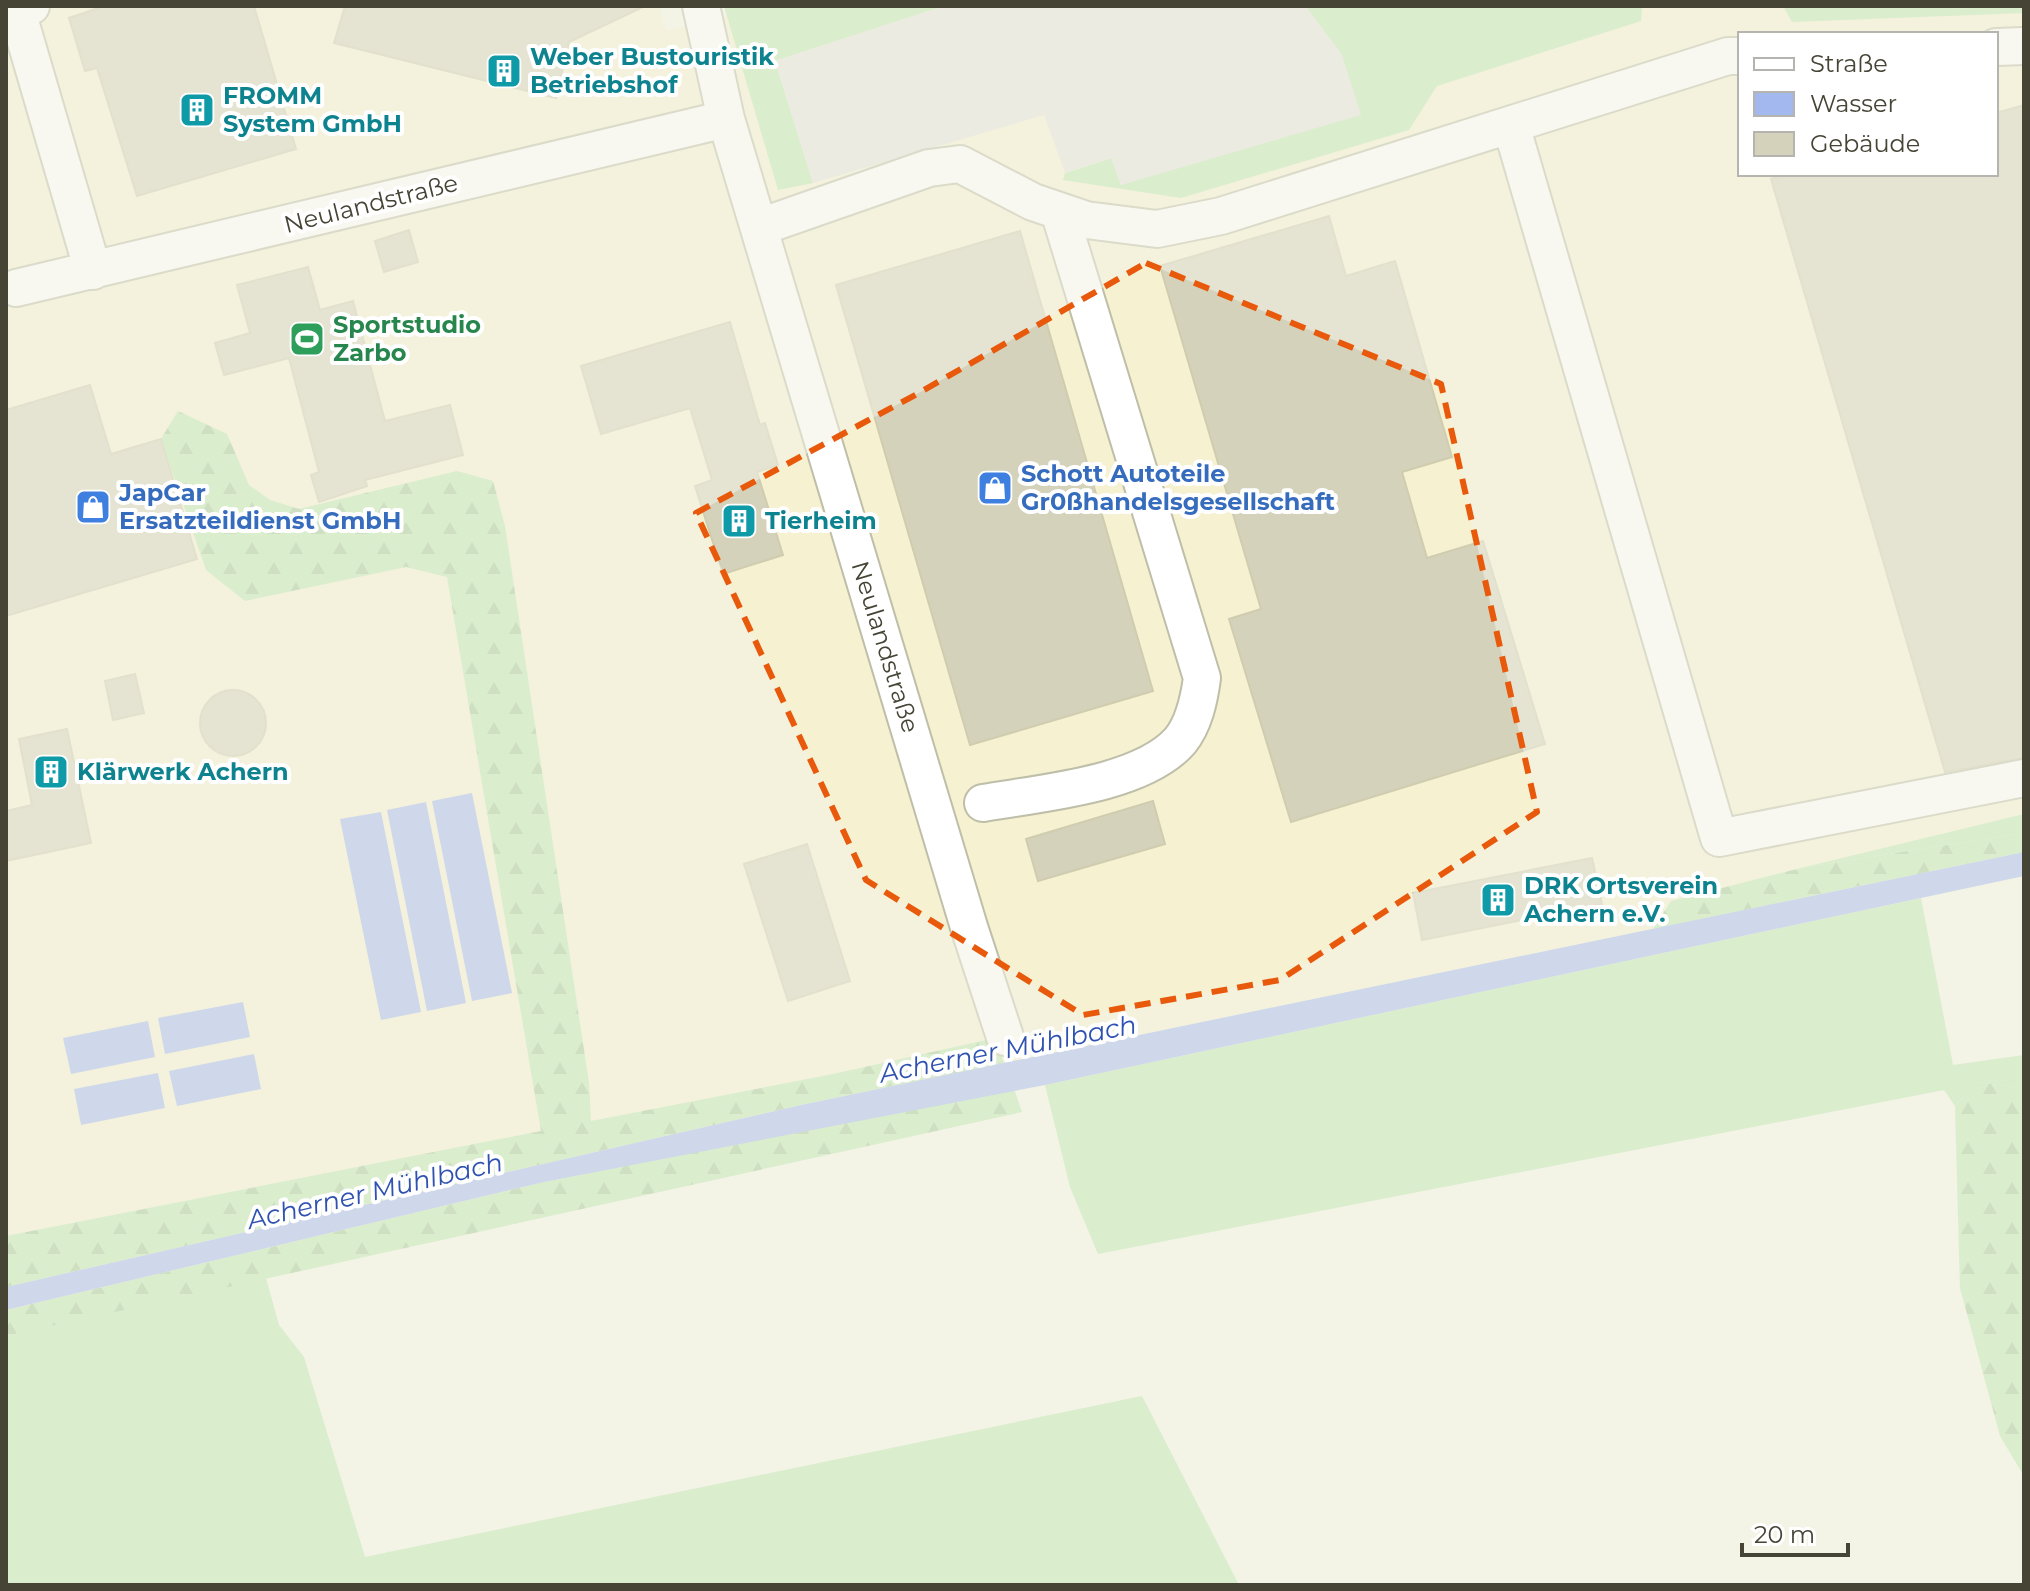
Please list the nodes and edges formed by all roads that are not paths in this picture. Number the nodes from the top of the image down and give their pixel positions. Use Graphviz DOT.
graph roads {
  1 [pos="31,6"];
  2 [pos="701,6"];
  3 [pos="2024,46"];
  4 [pos="1998,47"];
  5 [pos="1738,56"];
  6 [pos="726,119"];
  7 [pos="1511,125"];
  8 [pos="1059,211"];
  9 [pos="760,227"];
  10 [pos="93,271"];
  11 [pos="16,288"];
  12 [pos="2024,778"];
  13 [pos="983,803"];
  14 [pos="1005,1037"];
  1 -- 10 [label="street"];
  2 -- 6 [label="street, Neulandstraße"];
  3 -- 4 [label="street"];
  5 -- 7 [label="street"];
  6 -- 9 [label="street, Neulandstraße"];
  6 -- 10 [label="street, Neulandstraße"];
  7 -- 8 [label="street"];
  7 -- 12 [label="street"];
  8 -- 9 [label="street"];
  8 -- 13 [label="street"];
  9 -- 14 [label="street, Neulandstraße"];
  10 -- 11 [label="street, Neulandstraße"];
}
